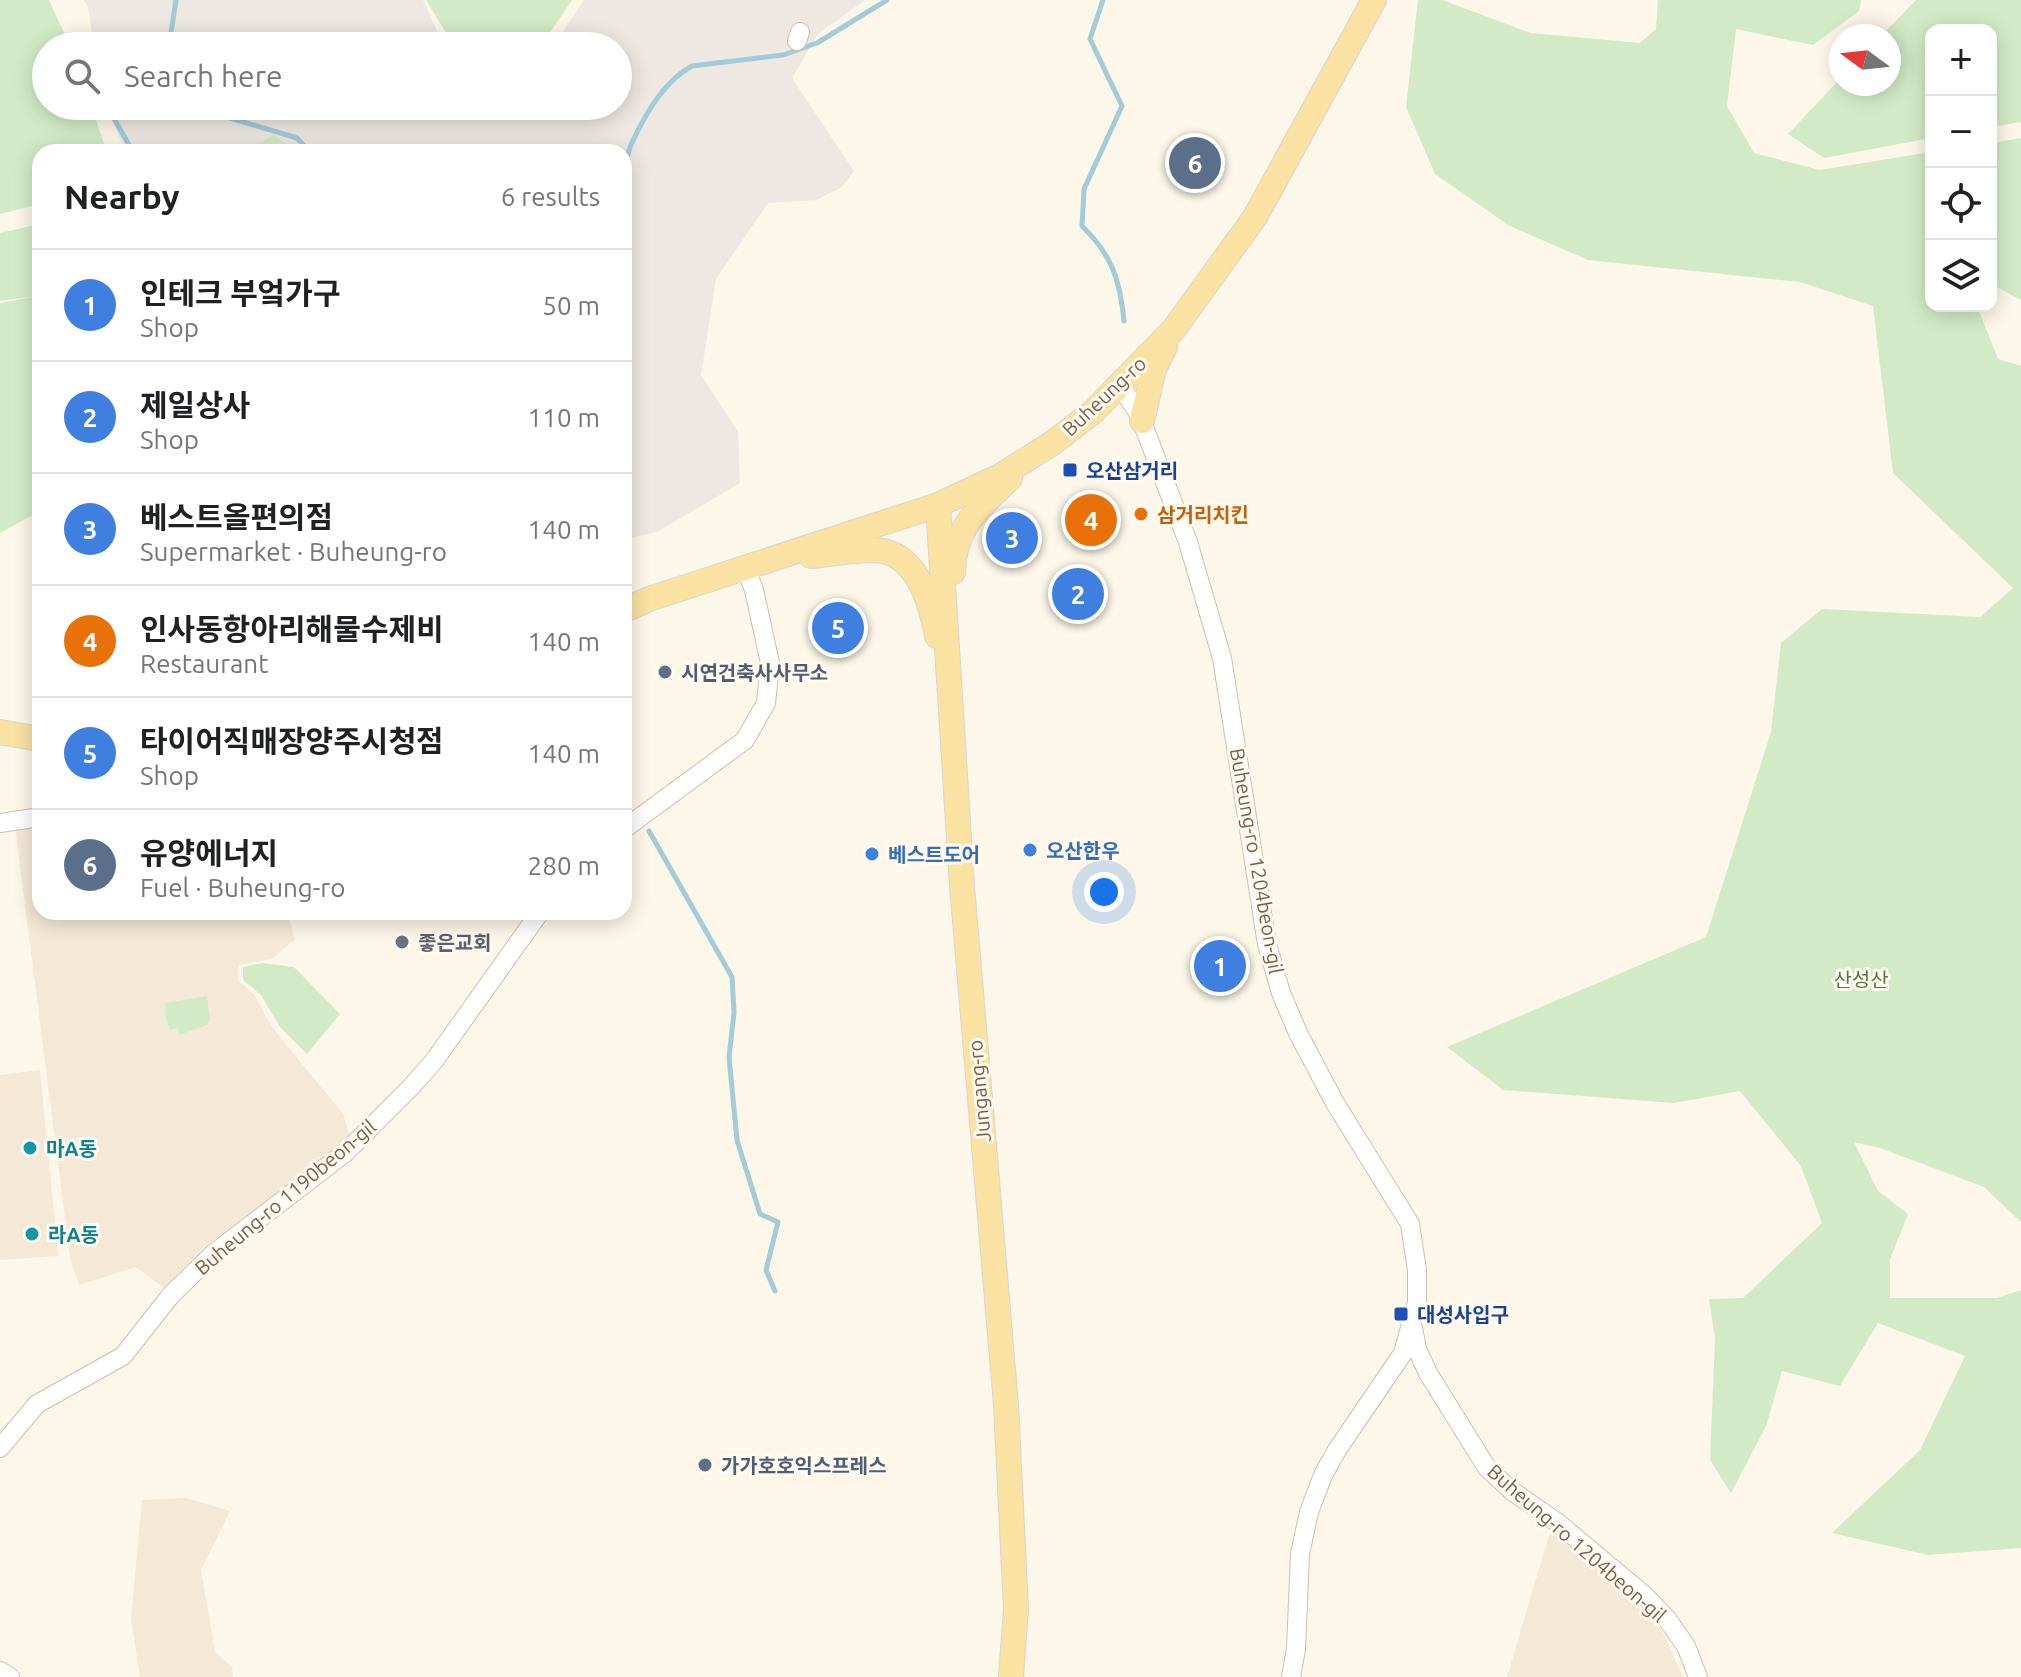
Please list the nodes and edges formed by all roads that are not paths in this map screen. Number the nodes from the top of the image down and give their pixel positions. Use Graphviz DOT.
graph roads {
  1 [pos="1374,0"];
  2 [pos="1174,329"];
  3 [pos="1119,384"];
  4 [pos="1142,421"];
  5 [pos="1031,457"];
  6 [pos="938,505"];
  7 [pos="776,558"];
  8 [pos="746,569"];
  9 [pos="632,607"];
  10 [pos="947,634"];
  11 [pos="952,726"];
  12 [pos="0,732"];
  13 [pos="32,738"];
  14 [pos="32,818"];
  15 [pos="0,823"];
  16 [pos="632,823"];
  17 [pos="534,920"];
  18 [pos="1413,1324"];
  19 [pos="0,1448"];
  20 [pos="0,1671"];
  21 [pos="10,1677"];
  22 [pos="1011,1677"];
  23 [pos="1291,1677"];
  24 [pos="1698,1677"];
  1 -- 2 [label="main road, Buheung-ro"];
  2 -- 3 [label="main road, Buheung-ro"];
  2 -- 4 [label="main road"];
  3 -- 4 [label="street, Buheung-ro 1204beon-gil"];
  3 -- 5 [label="main road, Buheung-ro"];
  4 -- 18 [label="street, Buheung-ro 1204beon-gil"];
  5 -- 6 [label="main road, Buheung-ro"];
  5 -- 10 [label="main road"];
  6 -- 7 [label="main road, Buheung-ro"];
  6 -- 10 [label="main road, Jungang-ro"];
  7 -- 8 [label="main road, Buheung-ro"];
  7 -- 11 [label="main road"];
  8 -- 9 [label="main road, Buheung-ro"];
  8 -- 16 [label="street"];
  10 -- 11 [label="main road, Jungang-ro"];
  11 -- 22 [label="main road, Jungang-ro"];
  12 -- 13 [label="main road"];
  14 -- 15 [label="street"];
  17 -- 19 [label="street, Buheung-ro 1190beon-gil"];
  18 -- 23 [label="street, Buheung-ro 1204beon-gil"];
  18 -- 24 [label="street, Buheung-ro 1204beon-gil"];
  20 -- 21 [label="street"];
}
